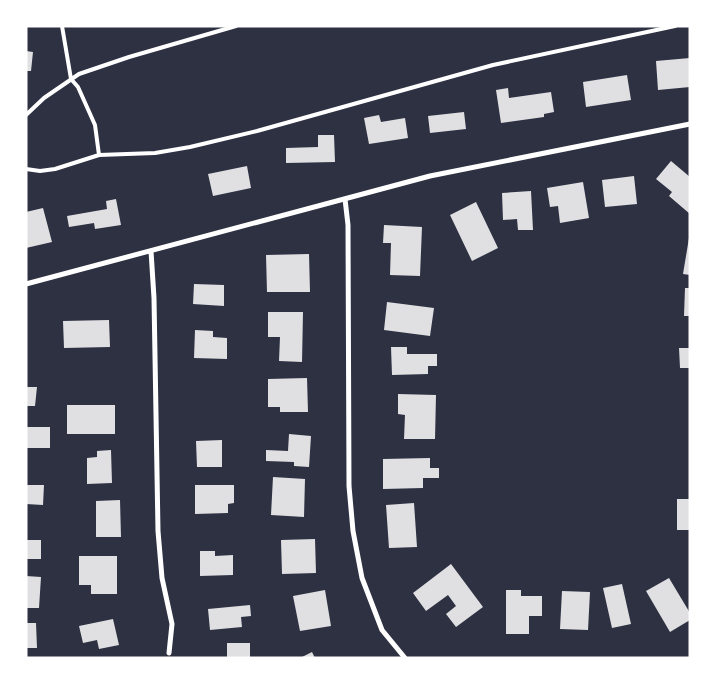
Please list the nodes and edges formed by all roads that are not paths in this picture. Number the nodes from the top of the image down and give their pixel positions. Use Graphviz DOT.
graph roads {
  1 [pos="62,26"];
  2 [pos="236,26"];
  3 [pos="675,26"];
  4 [pos="72,79"];
  5 [pos="26,116"];
  6 [pos="690,124"];
  7 [pos="99,155"];
  8 [pos="26,170"];
  9 [pos="344,199"];
  10 [pos="151,251"];
  11 [pos="26,284"];
  12 [pos="169,653"];
  13 [pos="405,658"];
  1 -- 4 [label="lane"];
  2 -- 4 [label="lane"];
  3 -- 7 [label="lane"];
  4 -- 5 [label="lane"];
  4 -- 7 [label="lane"];
  6 -- 9 [label="street"];
  7 -- 8 [label="lane"];
  9 -- 10 [label="street"];
  9 -- 13 [label="street"];
  10 -- 11 [label="street"];
  10 -- 12 [label="street"];
}
